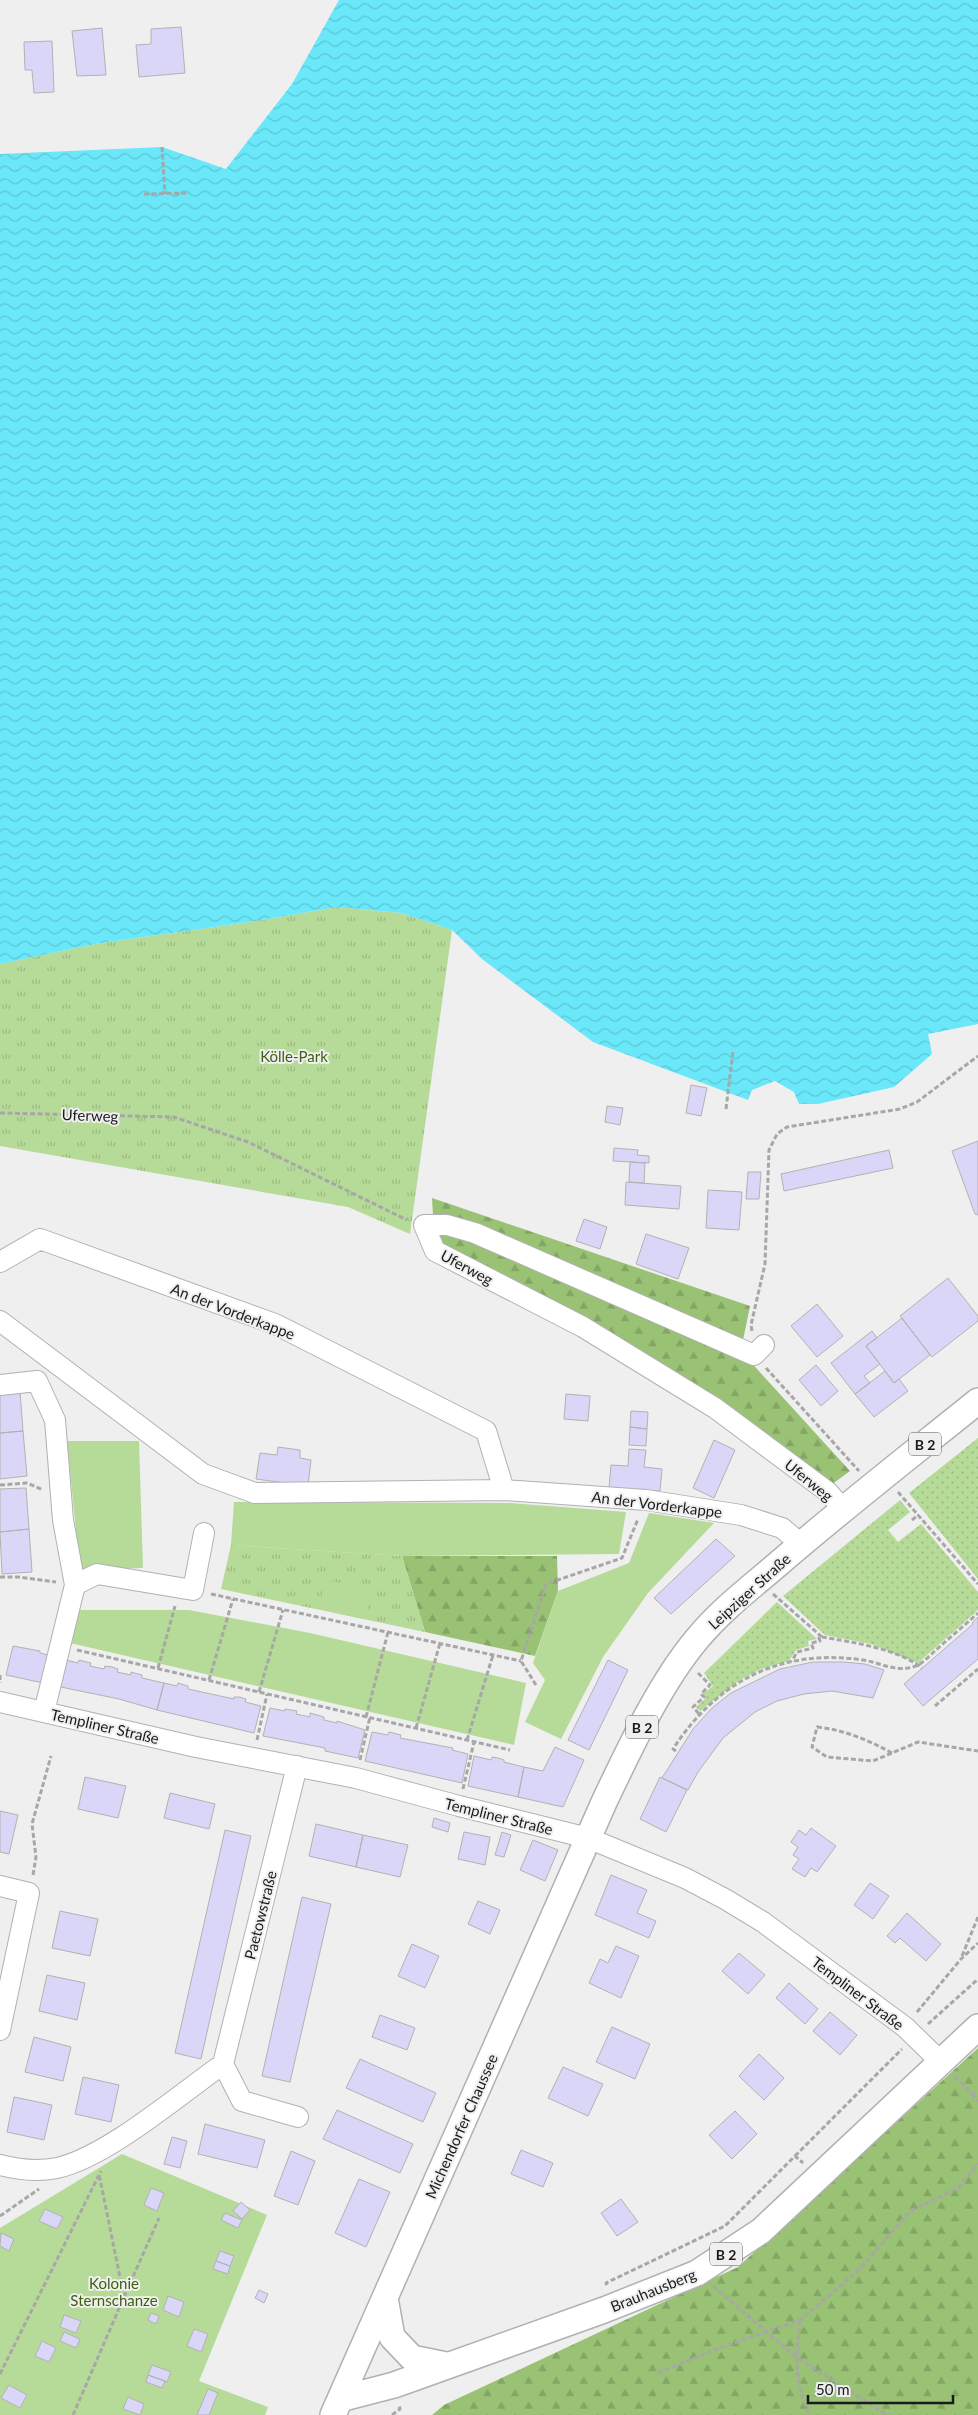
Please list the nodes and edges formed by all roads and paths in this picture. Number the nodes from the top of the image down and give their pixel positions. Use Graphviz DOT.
graph roads {
  1 [pos="162,147"];
  2 [pos="187,193"];
  3 [pos="144,194"];
  4 [pos="165,194"];
  5 [pos="733,1052"];
  6 [pos="978,1056"];
  7 [pos="726,1109"];
  8 [pos="0,1113"];
  9 [pos="424,1225"];
  10 [pos="0,1262"];
  11 [pos="0,1321"];
  12 [pos="759,1350"];
  13 [pos="0,1384"];
  14 [pos="978,1401"];
  15 [pos="842,1450"];
  16 [pos="885,1476"];
  17 [pos="0,1485"];
  18 [pos="504,1490"];
  19 [pos="61,1498"];
  20 [pos="646,1500"];
  21 [pos="843,1509"];
  22 [pos="918,1515"];
  23 [pos="912,1520"];
  24 [pos="204,1533"];
  25 [pos="801,1544"];
  26 [pos="0,1577"];
  27 [pos="758,1581"];
  28 [pos="978,1584"];
  29 [pos="75,1585"];
  30 [pos="186,1589"];
  31 [pos="233,1599"];
  32 [pos="283,1610"];
  33 [pos="978,1613"];
  34 [pos="388,1632"];
  35 [pos="822,1637"];
  36 [pos="950,1638"];
  37 [pos="954,1641"];
  38 [pos="440,1644"];
  39 [pos="60,1646"];
  40 [pos="493,1655"];
  41 [pos="521,1661"];
  42 [pos="792,1661"];
  43 [pos="918,1665"];
  44 [pos="158,1668"];
  45 [pos="922,1668"];
  46 [pos="978,1669"];
  47 [pos="0,1675"];
  48 [pos="209,1680"];
  49 [pos="0,1684"];
  50 [pos="536,1685"];
  51 [pos="710,1685"];
  52 [pos="259,1692"];
  53 [pos="266,1694"];
  54 [pos="0,1702"];
  55 [pos="935,1706"];
  56 [pos="44,1712"];
  57 [pos="699,1714"];
  58 [pos="368,1717"];
  59 [pos="416,1728"];
  60 [pos="468,1740"];
  61 [pos="474,1742"];
  62 [pos="510,1750"];
  63 [pos="978,1751"];
  64 [pos="676,1752"];
  65 [pos="892,1753"];
  66 [pos="51,1756"];
  67 [pos="253,1758"];
  68 [pos="297,1766"];
  69 [pos="356,1778"];
  70 [pos="459,1806"];
  71 [pos="588,1838"];
  72 [pos="0,1886"];
  73 [pos="29,1893"];
  74 [pos="978,1917"];
  75 [pos="978,1943"];
  76 [pos="961,1959"];
  77 [pos="978,1979"];
  78 [pos="978,2026"];
  79 [pos="0,2030"];
  80 [pos="910,2032"];
  81 [pos="941,2062"];
  82 [pos="223,2064"];
  83 [pos="978,2092"];
  84 [pos="972,2094"];
  85 [pos="978,2101"];
  86 [pos="298,2117"];
  87 [pos="116,2141"];
  88 [pos="795,2156"];
  89 [pos="978,2164"];
  90 [pos="0,2165"];
  91 [pos="57,2168"];
  92 [pos="99,2174"];
  93 [pos="818,2177"];
  94 [pos="0,2216"];
  95 [pos="159,2218"];
  96 [pos="697,2273"];
  97 [pos="124,2297"];
  98 [pos="385,2298"];
  99 [pos="615,2306"];
  100 [pos="800,2320"];
  101 [pos="767,2332"];
  102 [pos="796,2357"];
  103 [pos="446,2365"];
  104 [pos="658,2373"];
  105 [pos="0,2374"];
  106 [pos="333,2410"];
  107 [pos="73,2415"];
  108 [pos="810,2415"];
  109 [pos="886,2415"];
  1 -- 4 [label="path"];
  2 -- 4 [label="path"];
  3 -- 4 [label="path"];
  5 -- 7 [label="path"];
  6 -- 12 [label="path"];
  8 -- 9 [label="path, Uferweg"];
  9 -- 12 [label="street"];
  9 -- 21 [label="street, Uferweg"];
  10 -- 18 [label="street, An der Vorderkappe"];
  11 -- 18 [label="street, An der Vorderkappe"];
  12 -- 15 [label="path"];
  13 -- 19 [label="street"];
  14 -- 16 [label="main road, Leipziger Straße / B 2"];
  16 -- 21 [label="main road, Leipziger Straße / B 2"];
  16 -- 22 [label="path"];
  17 -- 19 [label="path"];
  18 -- 20 [label="street, An der Vorderkappe"];
  19 -- 29 [label="street"];
  20 -- 25 [label="street, An der Vorderkappe"];
  20 -- 41 [label="path"];
  21 -- 25 [label="main road, Leipziger Straße / B 2"];
  22 -- 23 [label="path"];
  22 -- 28 [label="path"];
  24 -- 30 [label="street"];
  25 -- 27 [label="main road, Leipziger Straße / B 2"];
  26 -- 29 [label="path"];
  27 -- 35 [label="path"];
  27 -- 71 [label="main road, Leipziger Straße / B 2"];
  29 -- 30 [label="street"];
  29 -- 39 [label="street"];
  30 -- 31 [label="path"];
  30 -- 44 [label="path"];
  31 -- 32 [label="path"];
  31 -- 48 [label="path"];
  32 -- 34 [label="path"];
  32 -- 52 [label="path"];
  33 -- 36 [label="path"];
  34 -- 38 [label="path"];
  34 -- 58 [label="path"];
  35 -- 42 [label="path"];
  35 -- 43 [label="path"];
  36 -- 37 [label="path"];
  36 -- 43 [label="path"];
  38 -- 40 [label="path"];
  38 -- 59 [label="path"];
  39 -- 44 [label="path"];
  39 -- 56 [label="street"];
  40 -- 41 [label="path"];
  40 -- 60 [label="path"];
  41 -- 50 [label="path"];
  42 -- 43 [label="path"];
  42 -- 57 [label="path"];
  43 -- 45 [label="path"];
  44 -- 48 [label="path"];
  46 -- 55 [label="path"];
  47 -- 49 [label="path"];
  48 -- 52 [label="path"];
  51 -- 57 [label="path"];
  52 -- 53 [label="path"];
  53 -- 58 [label="path"];
  53 -- 67 [label="path"];
  54 -- 56 [label="street, Templiner Straße"];
  56 -- 67 [label="street, Templiner Straße"];
  57 -- 64 [label="path"];
  58 -- 59 [label="path"];
  58 -- 69 [label="path"];
  59 -- 60 [label="path"];
  60 -- 61 [label="path"];
  61 -- 62 [label="path"];
  61 -- 70 [label="path"];
  63 -- 65 [label="path"];
  65 -- 65 [label="path"];
  66 -- 73 [label="path"];
  67 -- 68 [label="street, Templiner Straße"];
  68 -- 69 [label="street, Templiner Straße"];
  68 -- 82 [label="street, Paetowstraße"];
  69 -- 70 [label="street, Templiner Straße"];
  70 -- 71 [label="street, Templiner Straße"];
  71 -- 80 [label="street, Templiner Straße"];
  71 -- 98 [label="main road, Michendorfer Chaussee / B 2"];
  72 -- 73 [label="street"];
  73 -- 79 [label="street"];
  74 -- 76 [label="path"];
  75 -- 76 [label="path"];
  76 -- 80 [label="path"];
  77 -- 80 [label="path"];
  78 -- 81 [label="main road, Brauhausberg / B 2"];
  80 -- 81 [label="street, Templiner Straße"];
  80 -- 88 [label="path"];
  81 -- 84 [label="path"];
  81 -- 93 [label="main road, Brauhausberg / B 2"];
  82 -- 86 [label="street"];
  82 -- 87 [label="street"];
  83 -- 84 [label="path"];
  84 -- 85 [label="path"];
  87 -- 91 [label="street"];
  87 -- 92 [label="path"];
  88 -- 93 [label="path"];
  88 -- 99 [label="path"];
  89 -- 100 [label="path"];
  90 -- 91 [label="street"];
  91 -- 94 [label="path"];
  92 -- 97 [label="path"];
  92 -- 105 [label="path"];
  93 -- 96 [label="main road, Brauhausberg / B 2"];
  95 -- 97 [label="path"];
  96 -- 99 [label="main road, Brauhausberg / B 2"];
  96 -- 101 [label="path"];
  97 -- 107 [label="path"];
  98 -- 103 [label="main road"];
  98 -- 106 [label="main road, Michendorfer Chaussee / B 2"];
  99 -- 103 [label="main road, Brauhausberg / B 2"];
  100 -- 101 [label="path"];
  100 -- 102 [label="path"];
  101 -- 102 [label="path"];
  101 -- 104 [label="path"];
  102 -- 108 [label="path"];
  102 -- 109 [label="path"];
  103 -- 106 [label="main road, Brauhausberg / B 2"];
}
